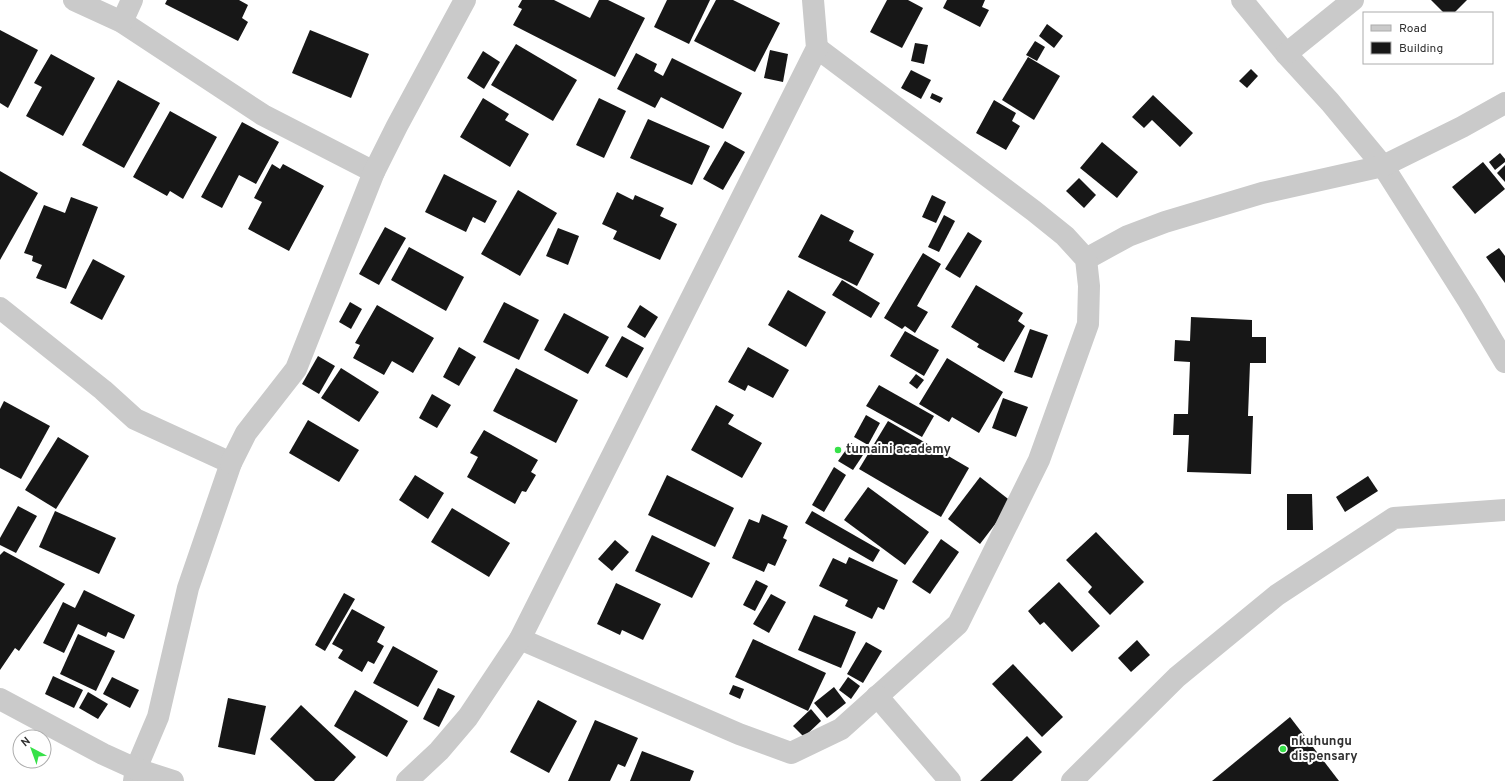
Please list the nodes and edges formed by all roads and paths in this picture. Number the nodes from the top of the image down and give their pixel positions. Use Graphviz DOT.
graph roads {
  1 [pos="74,0"];
  2 [pos="132,0"];
  3 [pos="465,0"];
  4 [pos="813,0"];
  5 [pos="1242,0"];
  6 [pos="1354,0"];
  7 [pos="122,22"];
  8 [pos="817,48"];
  9 [pos="1286,54"];
  10 [pos="1505,103"];
  11 [pos="1383,166"];
  12 [pos="374,172"];
  13 [pos="1086,259"];
  14 [pos="0,308"];
  15 [pos="1505,362"];
  16 [pos="231,463"];
  17 [pos="1505,510"];
  18 [pos="520,638"];
  19 [pos="877,696"];
  20 [pos="0,699"];
  21 [pos="135,775"];
  22 [pos="173,781"];
  23 [pos="407,781"];
  24 [pos="950,781"];
  25 [pos="1072,781"];
  1 -- 7 [label="street"];
  2 -- 7 [label="street"];
  3 -- 12 [label="street"];
  4 -- 8 [label="street"];
  5 -- 9 [label="street"];
  6 -- 9 [label="street"];
  7 -- 12 [label="street"];
  8 -- 13 [label="street"];
  8 -- 18 [label="street"];
  9 -- 11 [label="street"];
  10 -- 11 [label="street"];
  11 -- 13 [label="street"];
  11 -- 15 [label="street"];
  12 -- 16 [label="street"];
  13 -- 19 [label="street"];
  14 -- 16 [label="street"];
  16 -- 21 [label="street"];
  17 -- 25 [label="street"];
  18 -- 19 [label="street"];
  18 -- 23 [label="street"];
  19 -- 24 [label="street"];
  20 -- 21 [label="street"];
  21 -- 22 [label="street"];
}
